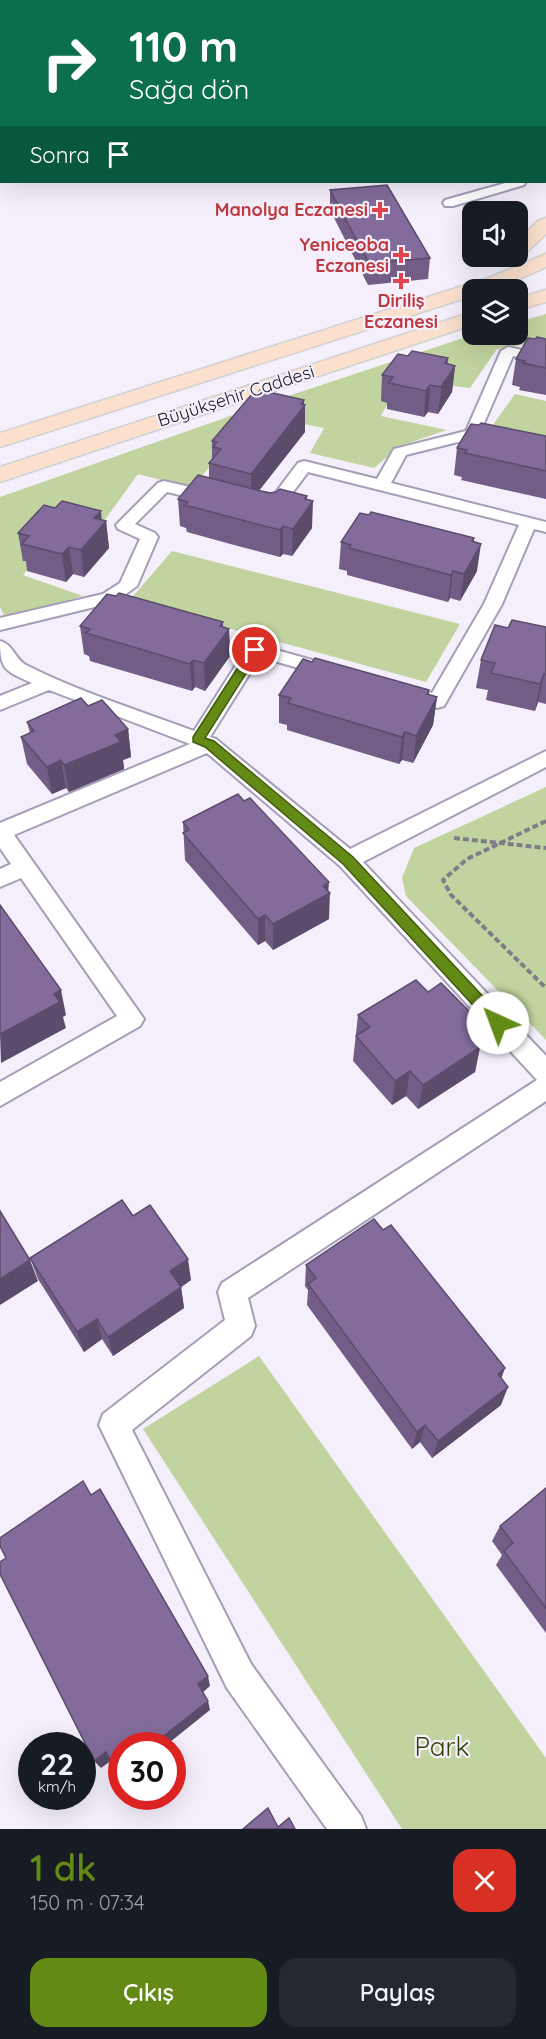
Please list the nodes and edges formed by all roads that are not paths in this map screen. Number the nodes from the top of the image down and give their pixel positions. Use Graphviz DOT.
graph roads {
  1 [pos="517,183"];
  2 [pos="450,203"];
  3 [pos="546,224"];
  4 [pos="528,241"];
  5 [pos="546,260"];
  6 [pos="492,267"];
  7 [pos="451,296"];
  8 [pos="545,297"];
  9 [pos="528,301"];
  10 [pos="462,321"];
  11 [pos="546,359"];
  12 [pos="0,440"];
  13 [pos="0,475"];
  14 [pos="381,486"];
  15 [pos="228,502"];
  16 [pos="249,507"];
  17 [pos="537,525"];
  18 [pos="0,624"];
  19 [pos="0,647"];
  20 [pos="346,675"];
  21 [pos="49,683"];
  22 [pos="391,688"];
  23 [pos="0,703"];
  24 [pos="203,742"];
  25 [pos="546,758"];
  26 [pos="0,832"];
  27 [pos="348,860"];
  28 [pos="25,867"];
  29 [pos="0,879"];
  30 [pos="546,1073"];
  31 [pos="546,1088"];
  32 [pos="0,1095"];
  33 [pos="348,1829"];
  1 -- 2 [label="street"];
  3 -- 4 [label="main road"];
  5 -- 7 [label="main road, Büyükşehir Caddesi"];
  6 -- 7 [label="main road"];
  7 -- 12 [label="main road, Büyükşehir Caddesi"];
  8 -- 9 [label="main road"];
  10 -- 13 [label="main road, Büyükşehir Caddesi"];
  11 -- 14 [label="street"];
  14 -- 16 [label="street"];
  14 -- 17 [label="street"];
  15 -- 18 [label="street"];
  17 -- 22 [label="street"];
  19 -- 21 [label="street"];
  20 -- 24 [label="street"];
  21 -- 23 [label="street"];
  21 -- 24 [label="street"];
  24 -- 26 [label="street"];
  24 -- 27 [label="street"];
  25 -- 27 [label="street"];
  26 -- 28 [label="street"];
  27 -- 30 [label="street"];
  28 -- 29 [label="street"];
  28 -- 32 [label="street"];
  31 -- 33 [label="street"];
}
